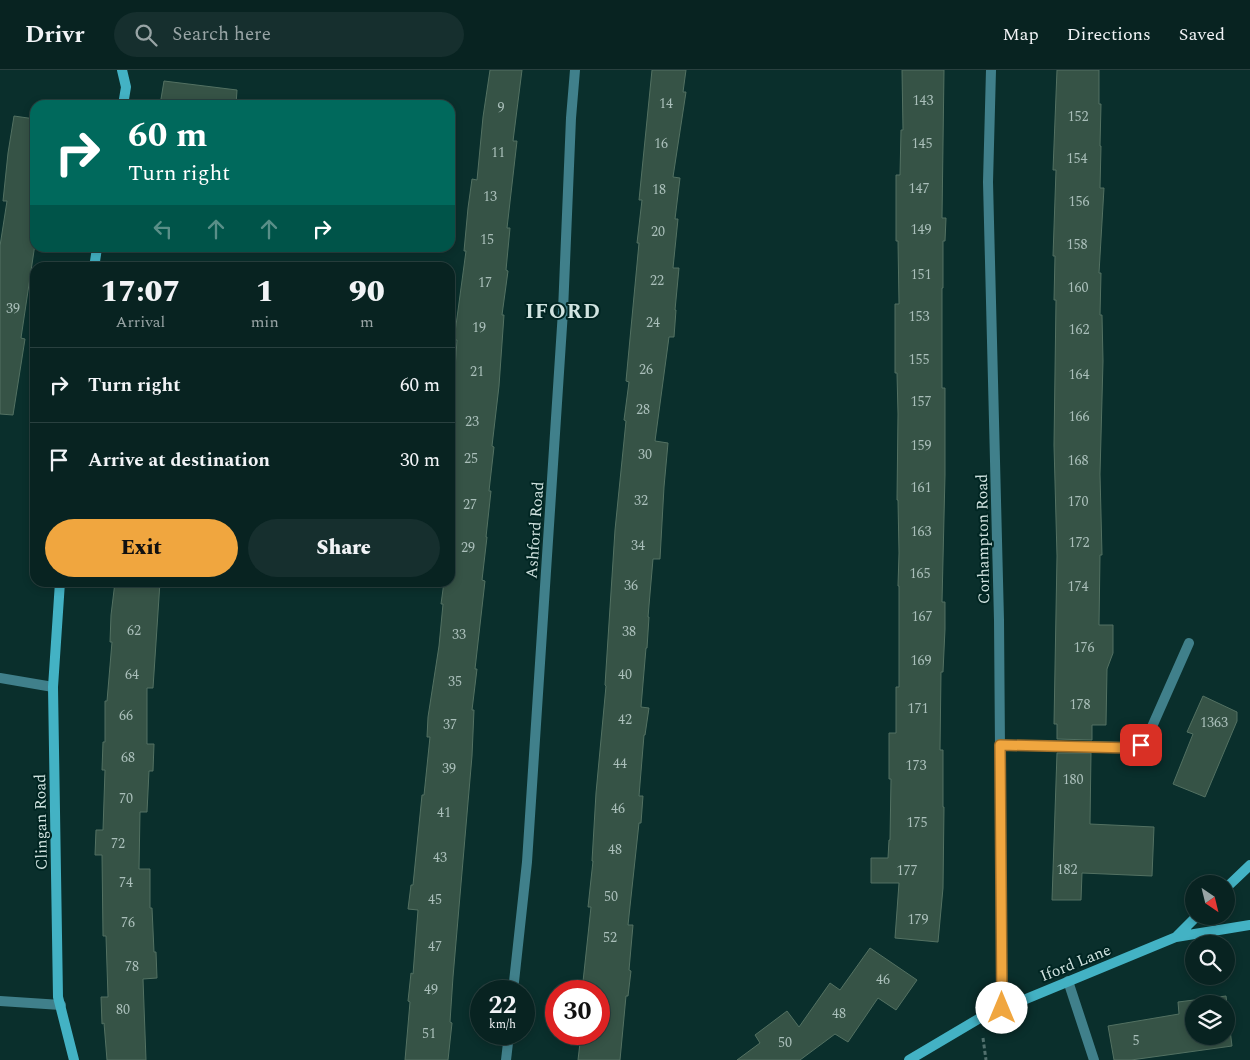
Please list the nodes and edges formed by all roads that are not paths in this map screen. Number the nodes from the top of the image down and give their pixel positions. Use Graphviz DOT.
graph roads {
  1 [pos="122,70"];
  2 [pos="575,70"];
  3 [pos="991,70"];
  4 [pos="123,100"];
  5 [pos="60,587"];
  6 [pos="1189,643"];
  7 [pos="0,678"];
  8 [pos="52,687"];
  9 [pos="1000,745"];
  10 [pos="1250,865"];
  11 [pos="1235,879"];
  12 [pos="1188,925"];
  13 [pos="1250,925"];
  14 [pos="1176,937"];
  15 [pos="514,980"];
  16 [pos="1068,981"];
  17 [pos="0,1001"];
  18 [pos="61,1006"];
  19 [pos="1002,1008"];
  20 [pos="508,1045"];
  21 [pos="74,1060"];
  22 [pos="506,1060"];
  23 [pos="909,1060"];
  24 [pos="1094,1060"];
  1 -- 4 [label="street"];
  2 -- 15 [label="street, Ashford Road"];
  3 -- 9 [label="street, Corhampton Road"];
  5 -- 8 [label="street, Clingan Road"];
  6 -- 9 [label="street"];
  7 -- 8 [label="street"];
  8 -- 18 [label="street, Clingan Road"];
  9 -- 19 [label="street, Corhampton Road"];
  10 -- 11 [label="street"];
  12 -- 14 [label="street, Iford Lane"];
  13 -- 14 [label="street, Iford Lane"];
  14 -- 16 [label="street, Iford Lane"];
  16 -- 19 [label="street, Iford Lane"];
  16 -- 24 [label="street"];
  17 -- 18 [label="street"];
  18 -- 21 [label="street, Clingan Road"];
  19 -- 23 [label="street, Iford Lane"];
  20 -- 22 [label="street"];
}
